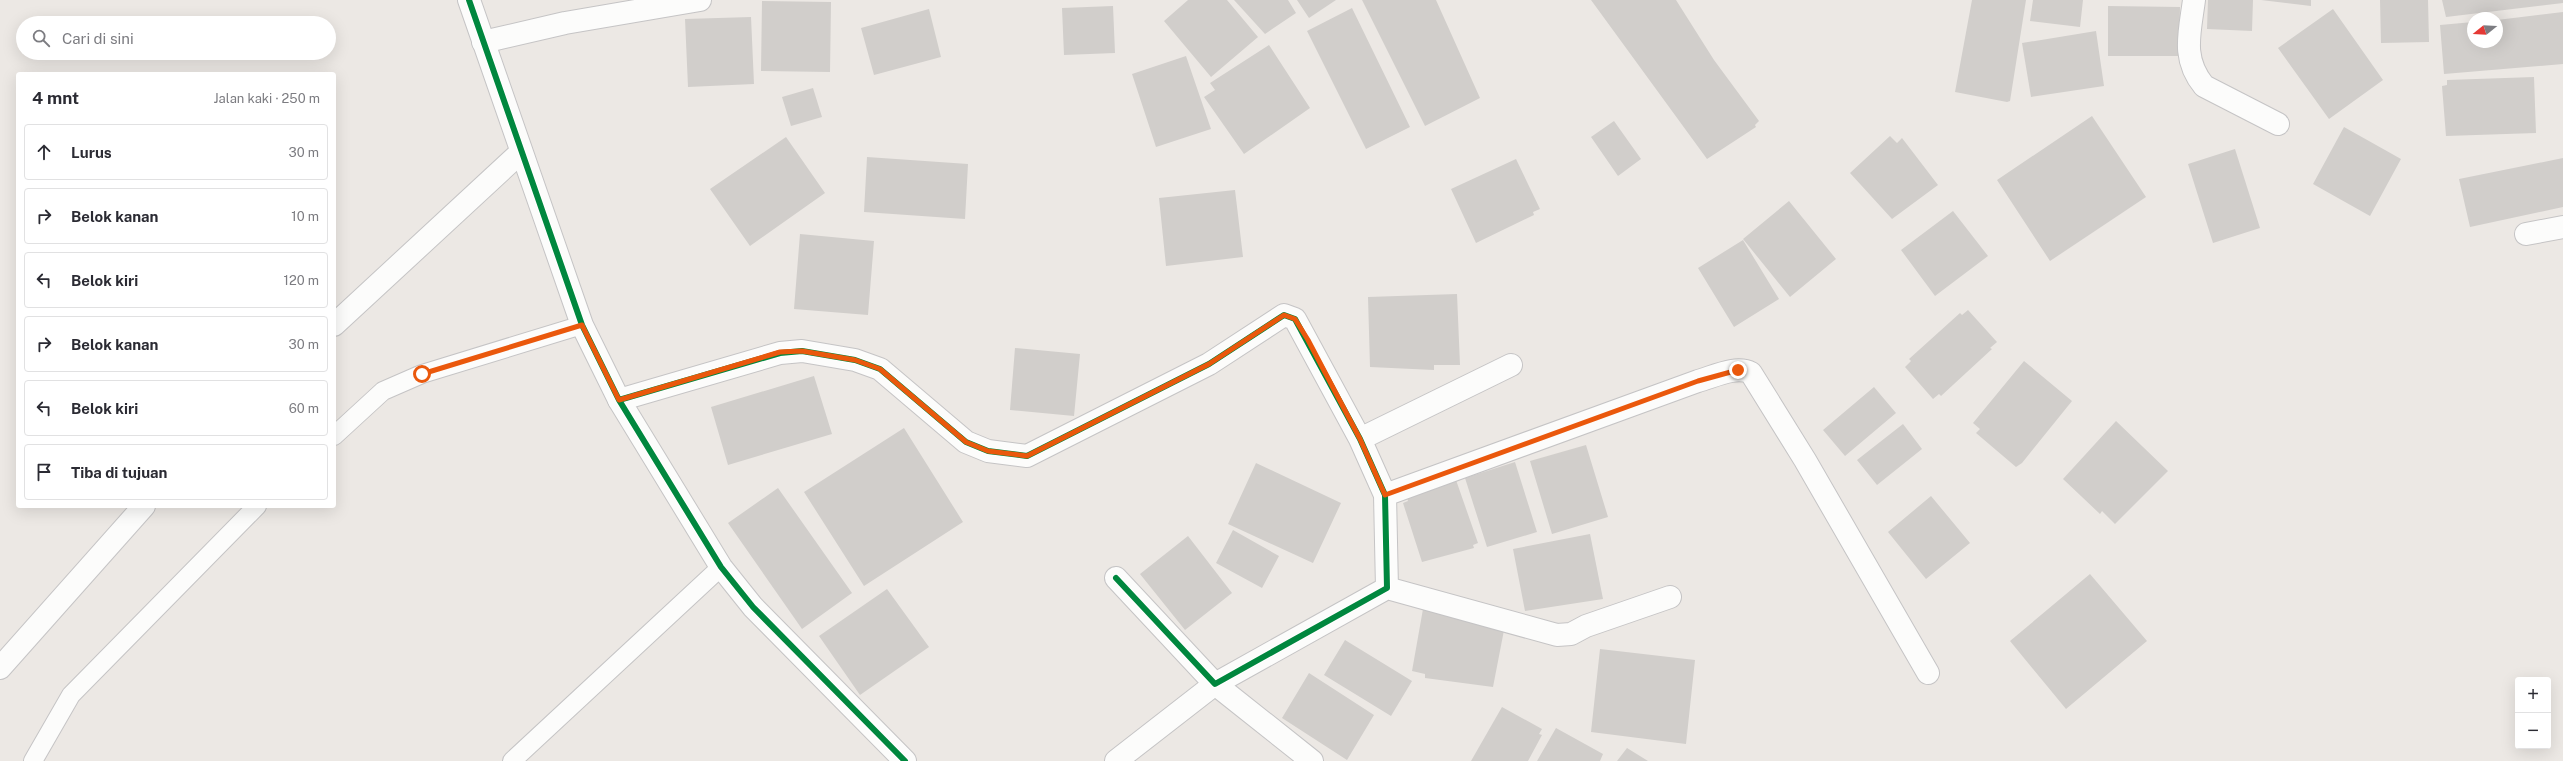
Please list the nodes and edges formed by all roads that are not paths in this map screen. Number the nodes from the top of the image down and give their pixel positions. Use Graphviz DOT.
graph roads {
  1 [pos="469,0"];
  2 [pos="700,0"];
  3 [pos="2194,0"];
  4 [pos="483,42"];
  5 [pos="2278,124"];
  6 [pos="521,152"];
  7 [pos="2563,227"];
  8 [pos="2526,234"];
  9 [pos="336,323"];
  10 [pos="582,325"];
  11 [pos="1511,365"];
  12 [pos="619,400"];
  13 [pos="336,434"];
  14 [pos="1360,439"];
  15 [pos="1385,495"];
  16 [pos="142,508"];
  17 [pos="255,508"];
  18 [pos="721,567"];
  19 [pos="1116,578"];
  20 [pos="1387,588"];
  21 [pos="1670,597"];
  22 [pos="0,668"];
  23 [pos="1928,672"];
  24 [pos="1215,684"];
  25 [pos="33,761"];
  26 [pos="512,761"];
  27 [pos="905,761"];
  28 [pos="1116,761"];
  29 [pos="1312,761"];
  1 -- 4 [label="street"];
  2 -- 4 [label="street"];
  3 -- 5 [label="street"];
  4 -- 6 [label="street"];
  6 -- 9 [label="street"];
  6 -- 10 [label="street"];
  7 -- 8 [label="street"];
  10 -- 12 [label="street"];
  10 -- 13 [label="lane"];
  11 -- 14 [label="street"];
  12 -- 14 [label="street"];
  12 -- 18 [label="street"];
  14 -- 15 [label="street"];
  15 -- 20 [label="street"];
  15 -- 23 [label="street"];
  16 -- 22 [label="street"];
  17 -- 25 [label="lane"];
  18 -- 26 [label="lane"];
  18 -- 27 [label="street"];
  19 -- 24 [label="street"];
  20 -- 21 [label="street"];
  20 -- 24 [label="street"];
  24 -- 28 [label="street"];
  24 -- 29 [label="street"];
}
